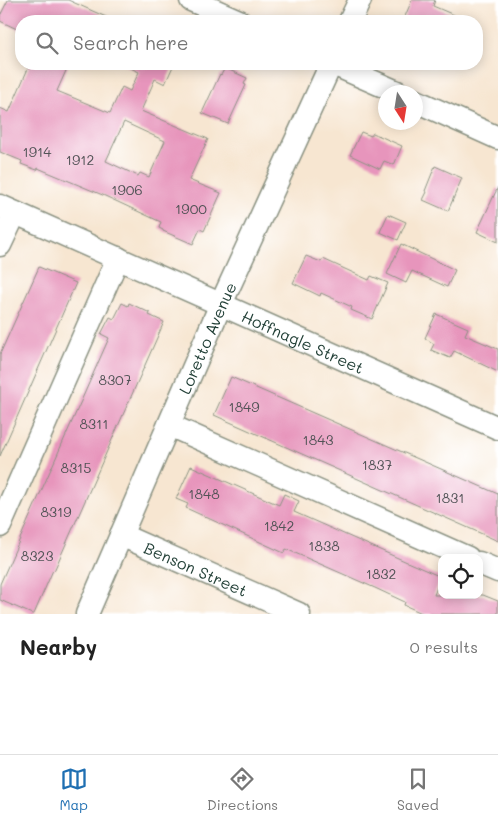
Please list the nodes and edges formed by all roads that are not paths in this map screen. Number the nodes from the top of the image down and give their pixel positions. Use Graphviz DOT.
graph roads {
  1 [pos="191,0"];
  2 [pos="360,0"];
  3 [pos="225,15"];
  4 [pos="353,15"];
  5 [pos="329,70"];
  6 [pos="346,70"];
  7 [pos="381,85"];
  8 [pos="423,104"];
  9 [pos="498,138"];
  10 [pos="7,210"];
  11 [pos="0,245"];
  12 [pos="118,258"];
  13 [pos="222,304"];
  14 [pos="169,425"];
  15 [pos="498,428"];
  16 [pos="0,526"];
  17 [pos="121,535"];
  18 [pos="459,554"];
  19 [pos="483,564"];
  20 [pos="498,571"];
  21 [pos="87,614"];
  22 [pos="298,614"];
  1 -- 3 [label="street"];
  2 -- 4 [label="street"];
  5 -- 13 [label="street, Loretto Avenue"];
  6 -- 7 [label="street"];
  8 -- 9 [label="street"];
  10 -- 11 [label="street"];
  10 -- 12 [label="street, Hoffnagle Street"];
  12 -- 13 [label="street, Hoffnagle Street"];
  12 -- 16 [label="street"];
  13 -- 14 [label="street, Loretto Avenue"];
  13 -- 15 [label="street, Hoffnagle Street"];
  14 -- 17 [label="street, Loretto Avenue"];
  14 -- 18 [label="street"];
  17 -- 21 [label="street, Loretto Avenue"];
  17 -- 22 [label="street, Benson Street"];
  19 -- 20 [label="street"];
}
